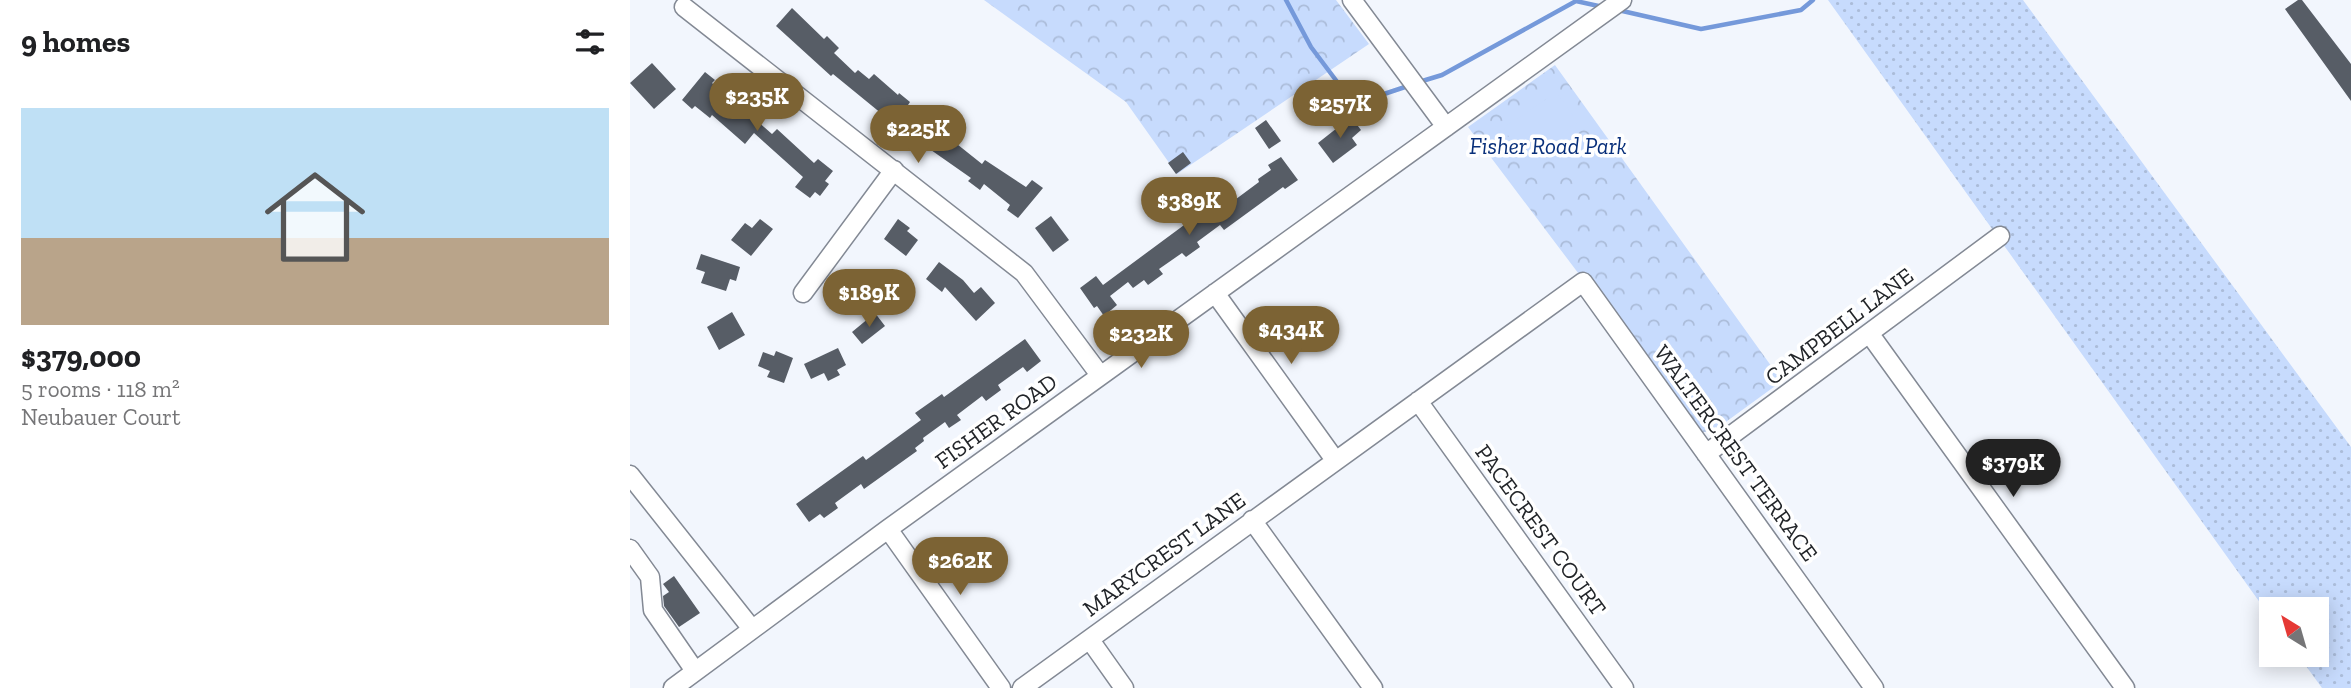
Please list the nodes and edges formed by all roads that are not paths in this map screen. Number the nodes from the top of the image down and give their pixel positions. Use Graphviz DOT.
graph roads {
  1 [pos="1352,0"];
  2 [pos="1622,0"];
  3 [pos="684,7"];
  4 [pos="1446,127"];
  5 [pos="894,170"];
  6 [pos="2000,236"];
  7 [pos="803,293"];
  8 [pos="1215,293"];
  9 [pos="1547,307"];
  10 [pos="1869,333"];
  11 [pos="1100,375"];
  12 [pos="1418,401"];
  13 [pos="1706,454"];
  14 [pos="1335,460"];
  15 [pos="630,475"];
  16 [pos="1252,520"];
  17 [pos="888,529"];
  18 [pos="630,549"];
  19 [pos="752,629"];
  20 [pos="1090,640"];
  21 [pos="695,671"];
  22 [pos="673,688"];
  23 [pos="1001,688"];
  24 [pos="1022,688"];
  25 [pos="1124,688"];
  26 [pos="1373,688"];
  27 [pos="1624,688"];
  28 [pos="1874,688"];
  29 [pos="2125,688"];
  1 -- 4 [label="street"];
  2 -- 4 [label="street, FISHER ROAD"];
  3 -- 5 [label="street"];
  4 -- 8 [label="street, FISHER ROAD"];
  5 -- 7 [label="street"];
  5 -- 11 [label="street"];
  6 -- 10 [label="street, CAMPBELL LANE"];
  8 -- 11 [label="street, FISHER ROAD"];
  8 -- 14 [label="street"];
  9 -- 12 [label="street, MARYCREST LANE"];
  9 -- 13 [label="street, WALTERCREST TERRACE"];
  10 -- 13 [label="street, CAMPBELL LANE"];
  10 -- 29 [label="street"];
  11 -- 17 [label="street, FISHER ROAD"];
  12 -- 14 [label="street, MARYCREST LANE"];
  12 -- 27 [label="street, PACECREST COURT"];
  13 -- 28 [label="street, WALTERCREST TERRACE"];
  14 -- 16 [label="street, MARYCREST LANE"];
  15 -- 19 [label="street"];
  16 -- 20 [label="street, MARYCREST LANE"];
  16 -- 26 [label="street"];
  17 -- 19 [label="street, FISHER ROAD"];
  17 -- 23 [label="street"];
  18 -- 21 [label="street"];
  19 -- 21 [label="street, FISHER ROAD"];
  20 -- 24 [label="street, MARYCREST LANE"];
  20 -- 25 [label="street"];
  21 -- 22 [label="street, FISHER ROAD"];
}
